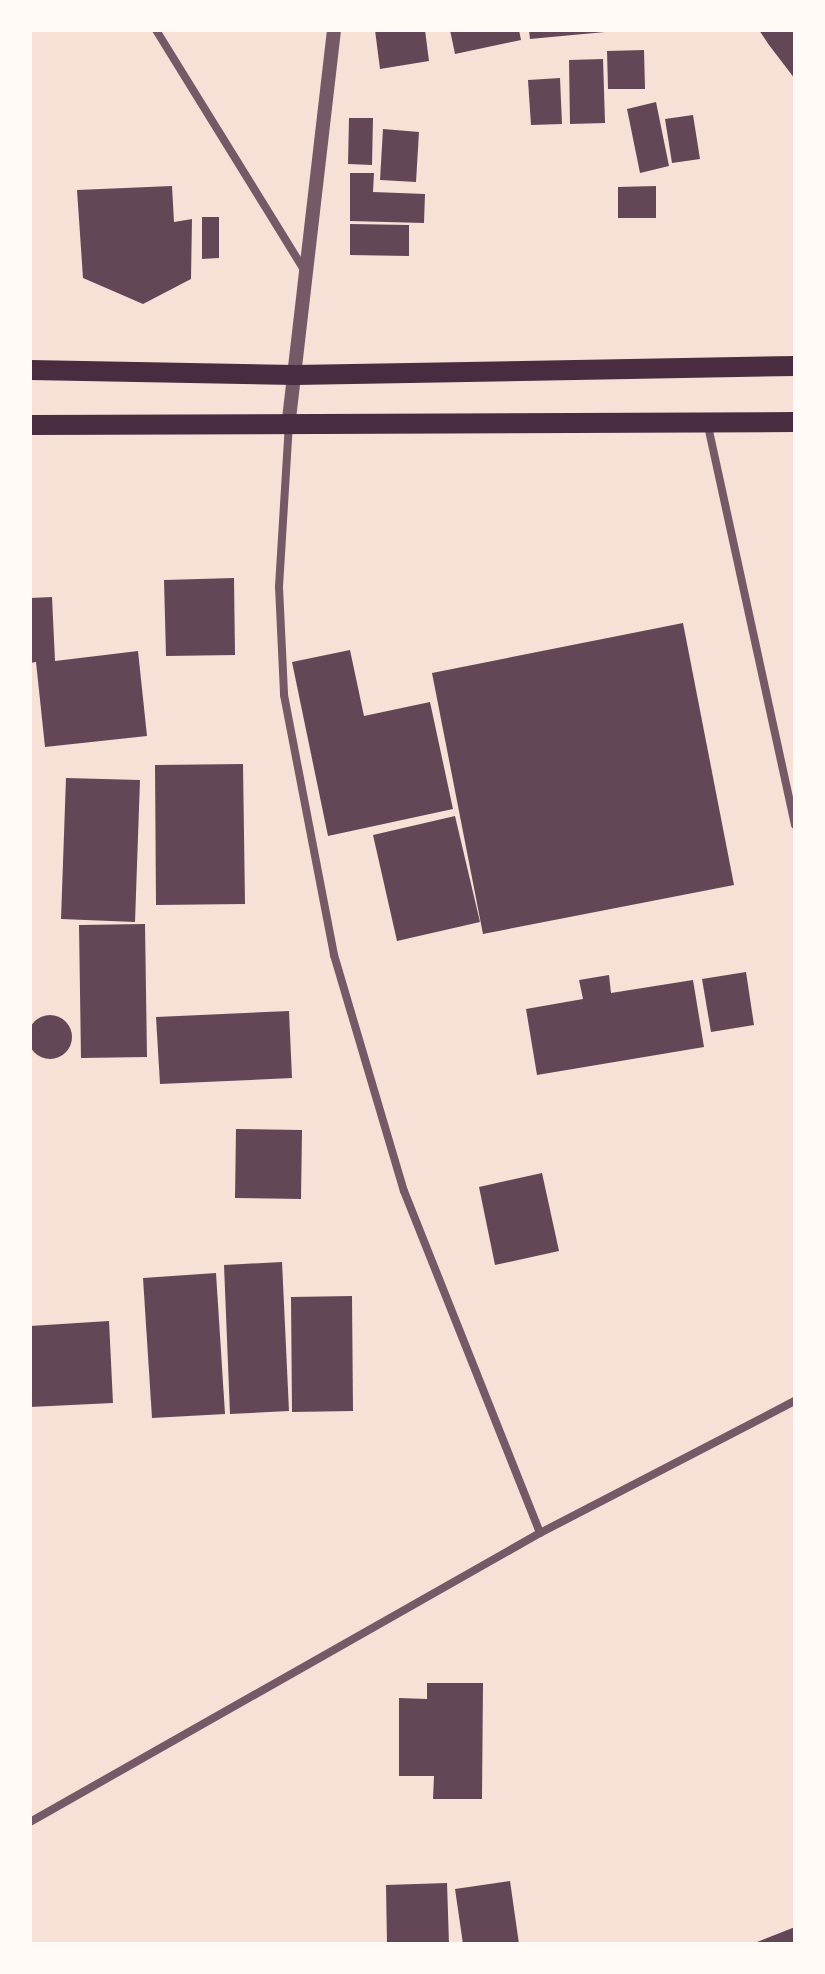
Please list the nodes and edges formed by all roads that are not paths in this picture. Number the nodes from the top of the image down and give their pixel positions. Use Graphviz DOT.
graph roads {
  1 [pos="156,30"];
  2 [pos="334,30"];
  3 [pos="305,271"];
  4 [pos="795,366"];
  5 [pos="30,370"];
  6 [pos="295,375"];
  7 [pos="289,419"];
  8 [pos="795,422"];
  9 [pos="30,425"];
  10 [pos="708,426"];
  11 [pos="795,825"];
  12 [pos="795,1401"];
  13 [pos="540,1533"];
  14 [pos="30,1822"];
  1 -- 3 [label="street"];
  2 -- 3 [label="street"];
  3 -- 6 [label="street"];
  4 -- 6 [label="main road"];
  5 -- 6 [label="main road"];
  6 -- 7 [label="street"];
  7 -- 9 [label="main road"];
  7 -- 10 [label="main road"];
  7 -- 13 [label="street"];
  8 -- 10 [label="main road"];
  10 -- 11 [label="street"];
  12 -- 13 [label="street"];
  13 -- 14 [label="street"];
}
